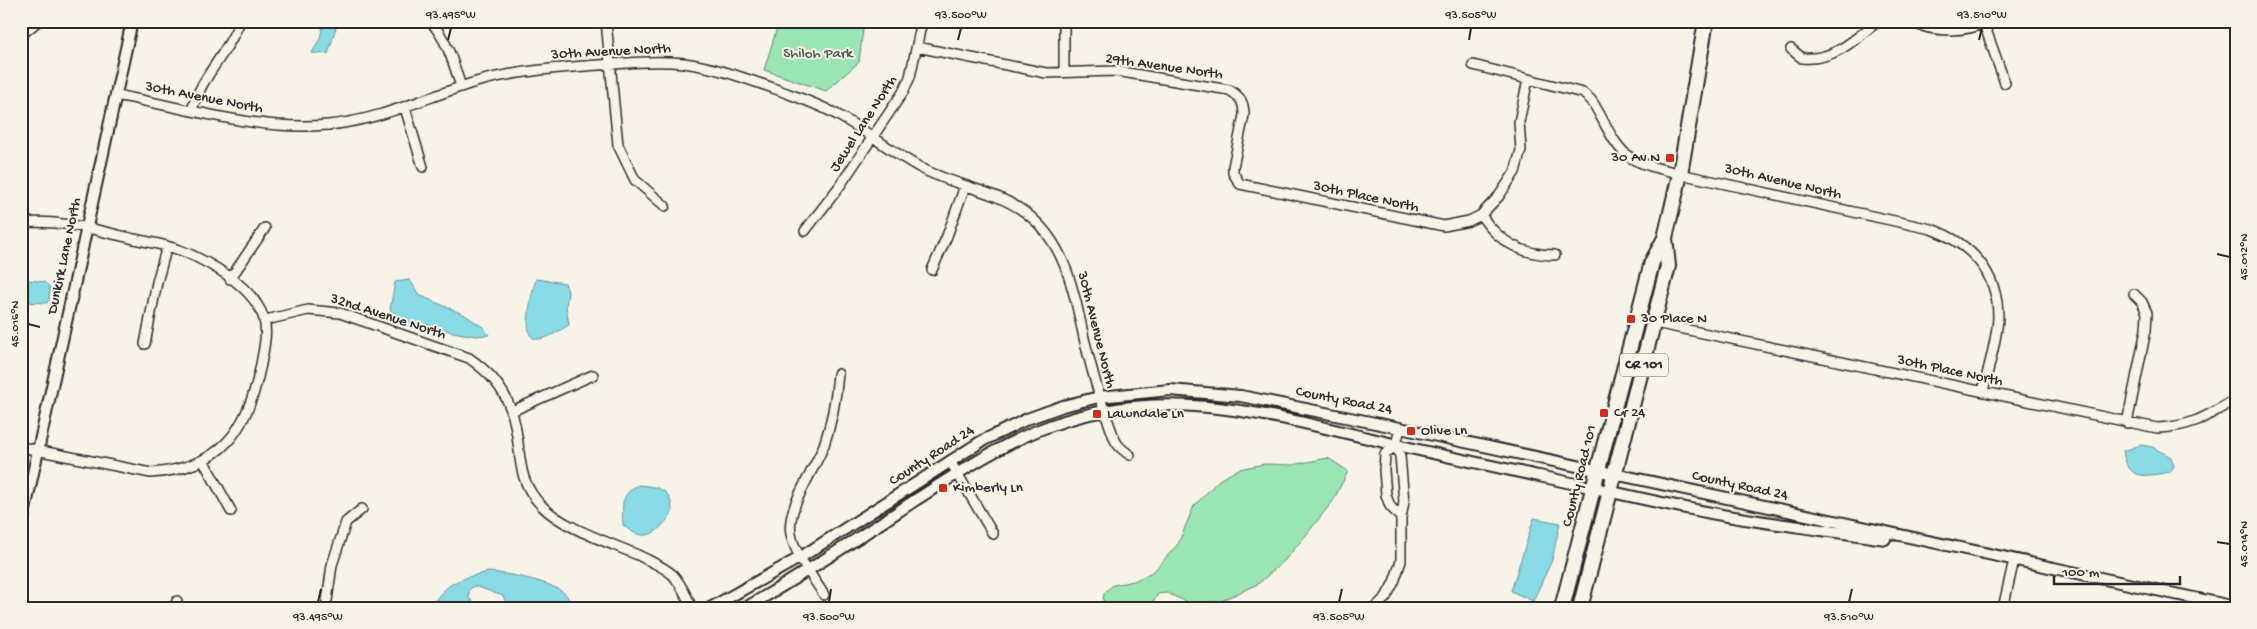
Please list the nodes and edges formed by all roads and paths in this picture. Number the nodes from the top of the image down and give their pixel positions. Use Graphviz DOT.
graph roads {
  1 [pos="38,21"];
  2 [pos="132,21"];
  3 [pos="240,21"];
  4 [pos="430,21"];
  5 [pos="606,21"];
  6 [pos="922,21"];
  7 [pos="1064,21"];
  8 [pos="1706,21"];
  9 [pos="1878,21"];
  10 [pos="1908,21"];
  11 [pos="1987,23"];
  12 [pos="21,35"];
  13 [pos="917,47"];
  14 [pos="1792,49"];
  15 [pos="609,64"];
  16 [pos="1473,65"];
  17 [pos="1064,72"];
  18 [pos="1528,79"];
  19 [pos="2005,83"];
  20 [pos="461,87"];
  21 [pos="116,95"];
  22 [pos="405,108"];
  23 [pos="192,111"];
  24 [pos="873,138"];
  25 [pos="423,167"];
  26 [pos="1680,174"];
  27 [pos="965,186"];
  28 [pos="1245,186"];
  29 [pos="665,206"];
  30 [pos="1481,215"];
  31 [pos="21,224"];
  32 [pos="86,228"];
  33 [pos="264,228"];
  34 [pos="805,231"];
  35 [pos="1665,238"];
  36 [pos="167,246"];
  37 [pos="1556,255"];
  38 [pos="932,270"];
  39 [pos="230,279"];
  40 [pos="2134,294"];
  41 [pos="266,320"];
  42 [pos="1654,323"];
  43 [pos="145,344"];
  44 [pos="838,374"];
  45 [pos="592,375"];
  46 [pos="1983,392"];
  47 [pos="2236,399"];
  48 [pos="1101,404"];
  49 [pos="512,411"];
  50 [pos="2128,423"];
  51 [pos="1400,428"];
  52 [pos="1396,445"];
  53 [pos="21,447"];
  54 [pos="37,450"];
  55 [pos="1130,455"];
  56 [pos="203,460"];
  57 [pos="950,461"];
  58 [pos="1598,471"];
  59 [pos="958,473"];
  60 [pos="1615,474"];
  61 [pos="1593,488"];
  62 [pos="1611,492"];
  63 [pos="362,509"];
  64 [pos="231,511"];
  65 [pos="1401,518"];
  66 [pos="21,528"];
  67 [pos="993,534"];
  68 [pos="801,557"];
  69 [pos="2014,560"];
  70 [pos="809,570"];
  71 [pos="824,595"];
  72 [pos="2236,607"];
  73 [pos="326,608"];
  74 [pos="692,608"];
  75 [pos="710,608"];
  76 [pos="745,608"];
  77 [pos="1375,608"];
  78 [pos="1562,608"];
  79 [pos="1580,608"];
  80 [pos="2003,608"];
  1 -- 12 [label="street"];
  2 -- 21 [label="street, Dunkirk Lane North"];
  3 -- 23 [label="street"];
  4 -- 20 [label="street"];
  5 -- 15 [label="street"];
  6 -- 13 [label="street, Jewel Lane North"];
  7 -- 17 [label="street"];
  8 -- 26 [label="main road, County Road 101 / CR 101"];
  9 -- 14 [label="street"];
  10 -- 11 [label="street"];
  11 -- 19 [label="street"];
  13 -- 17 [label="street, 29th Avenue North"];
  13 -- 24 [label="street, Jewel Lane North"];
  15 -- 20 [label="street, 30th Avenue North"];
  15 -- 24 [label="street, 30th Avenue North"];
  15 -- 29 [label="street"];
  16 -- 18 [label="street, 30th Avenue North"];
  17 -- 28 [label="street, 29th Avenue North"];
  18 -- 26 [label="street, 30th Avenue North"];
  18 -- 30 [label="street"];
  20 -- 22 [label="street, 30th Avenue North"];
  21 -- 23 [label="street, 30th Avenue North"];
  21 -- 32 [label="street, Dunkirk Lane North"];
  22 -- 23 [label="street, 30th Avenue North"];
  22 -- 25 [label="street"];
  24 -- 27 [label="street, 30th Avenue North"];
  24 -- 34 [label="street, Jewel Lane North"];
  26 -- 35 [label="main road, County Road 101 / CR 101"];
  26 -- 46 [label="street, 30th Avenue North"];
  27 -- 38 [label="street"];
  27 -- 48 [label="street, 30th Avenue North"];
  28 -- 30 [label="street, 30th Place North"];
  30 -- 37 [label="street"];
  31 -- 32 [label="street"];
  32 -- 36 [label="street"];
  32 -- 54 [label="street, Dunkirk Lane North"];
  33 -- 39 [label="street"];
  35 -- 42 [label="main road, County Road 101 / CR 101"];
  35 -- 58 [label="main road, County Road 101 / CR 101"];
  36 -- 39 [label="street"];
  36 -- 43 [label="street"];
  39 -- 41 [label="street"];
  40 -- 50 [label="street"];
  41 -- 49 [label="street, 32nd Avenue North"];
  41 -- 56 [label="street"];
  42 -- 46 [label="street, 30th Place North"];
  42 -- 60 [label="main road, County Road 101 / CR 101"];
  44 -- 68 [label="street"];
  45 -- 49 [label="street"];
  46 -- 50 [label="street, 30th Place North"];
  47 -- 50 [label="street, 30th Place North"];
  48 -- 51 [label="street, County Road 24"];
  48 -- 52 [label="street, County Road 24"];
  48 -- 55 [label="street, 30th Avenue North"];
  48 -- 57 [label="street, County Road 24"];
  48 -- 59 [label="street, County Road 24"];
  49 -- 74 [label="street, 32nd Avenue North"];
  51 -- 52 [label="street"];
  51 -- 58 [label="street, County Road 24"];
  52 -- 61 [label="street, County Road 24"];
  52 -- 65 [label="street"];
  52 -- 65 [label="street"];
  53 -- 54 [label="street"];
  54 -- 56 [label="street"];
  54 -- 66 [label="street, Dunkirk Lane North"];
  56 -- 64 [label="street"];
  57 -- 59 [label="street"];
  57 -- 68 [label="street, County Road 24"];
  58 -- 60 [label="street, County Road 24"];
  58 -- 61 [label="main road, County Road 101 / CR 101"];
  59 -- 67 [label="street"];
  59 -- 70 [label="street, County Road 24"];
  60 -- 62 [label="main road, County Road 101 / CR 101"];
  60 -- 69 [label="street, County Road 24"];
  61 -- 62 [label="street, County Road 24"];
  61 -- 78 [label="main road, County Road 101 / CR 101"];
  62 -- 69 [label="street, County Road 24"];
  62 -- 79 [label="main road, County Road 101 / CR 101"];
  63 -- 73 [label="street"];
  65 -- 77 [label="street"];
  68 -- 70 [label="street"];
  68 -- 75 [label="street, County Road 24"];
  69 -- 72 [label="street, County Road 24"];
  69 -- 80 [label="street"];
  70 -- 71 [label="street"];
  70 -- 76 [label="street, County Road 24"];
}
